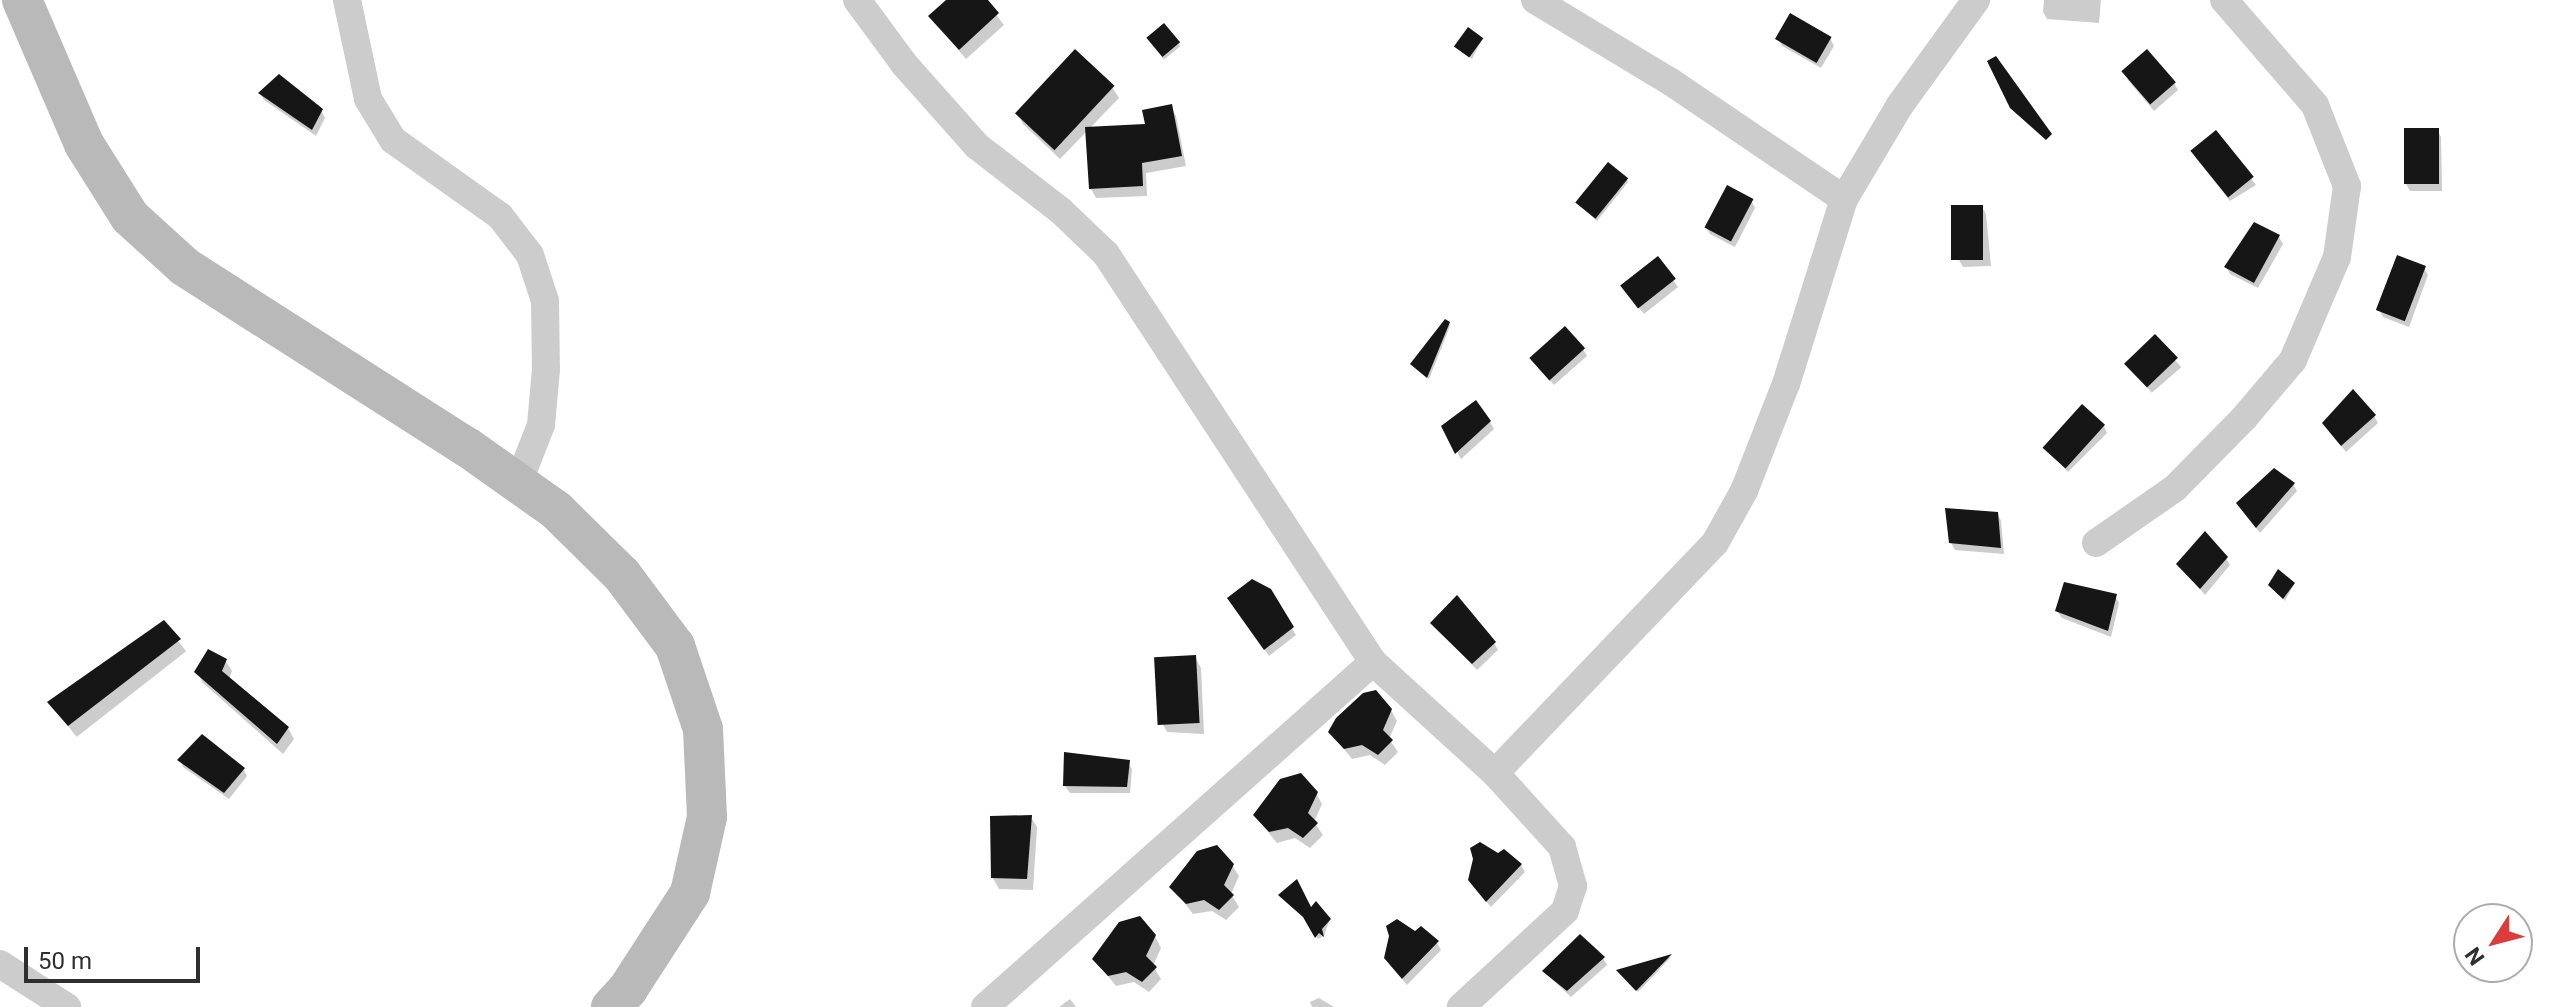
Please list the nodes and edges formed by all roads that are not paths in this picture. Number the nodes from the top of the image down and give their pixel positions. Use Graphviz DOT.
graph roads {
  1 [pos="22,0"];
  2 [pos="347,0"];
  3 [pos="857,0"];
  4 [pos="1535,0"];
  5 [pos="1976,0"];
  6 [pos="2224,0"];
  7 [pos="1844,199"];
  8 [pos="519,481"];
  9 [pos="2096,543"];
  10 [pos="1373,662"];
  11 [pos="1495,773"];
  12 [pos="0,964"];
  13 [pos="67,1007"];
  14 [pos="611,1007"];
  15 [pos="985,1007"];
  16 [pos="1461,1007"];
  1 -- 8 [label="street"];
  2 -- 8 [label="street"];
  3 -- 10 [label="street"];
  4 -- 7 [label="street"];
  5 -- 7 [label="street"];
  6 -- 9 [label="street"];
  7 -- 11 [label="street"];
  8 -- 14 [label="street"];
  10 -- 11 [label="street"];
  10 -- 15 [label="street"];
  11 -- 16 [label="street"];
  12 -- 13 [label="street"];
}
